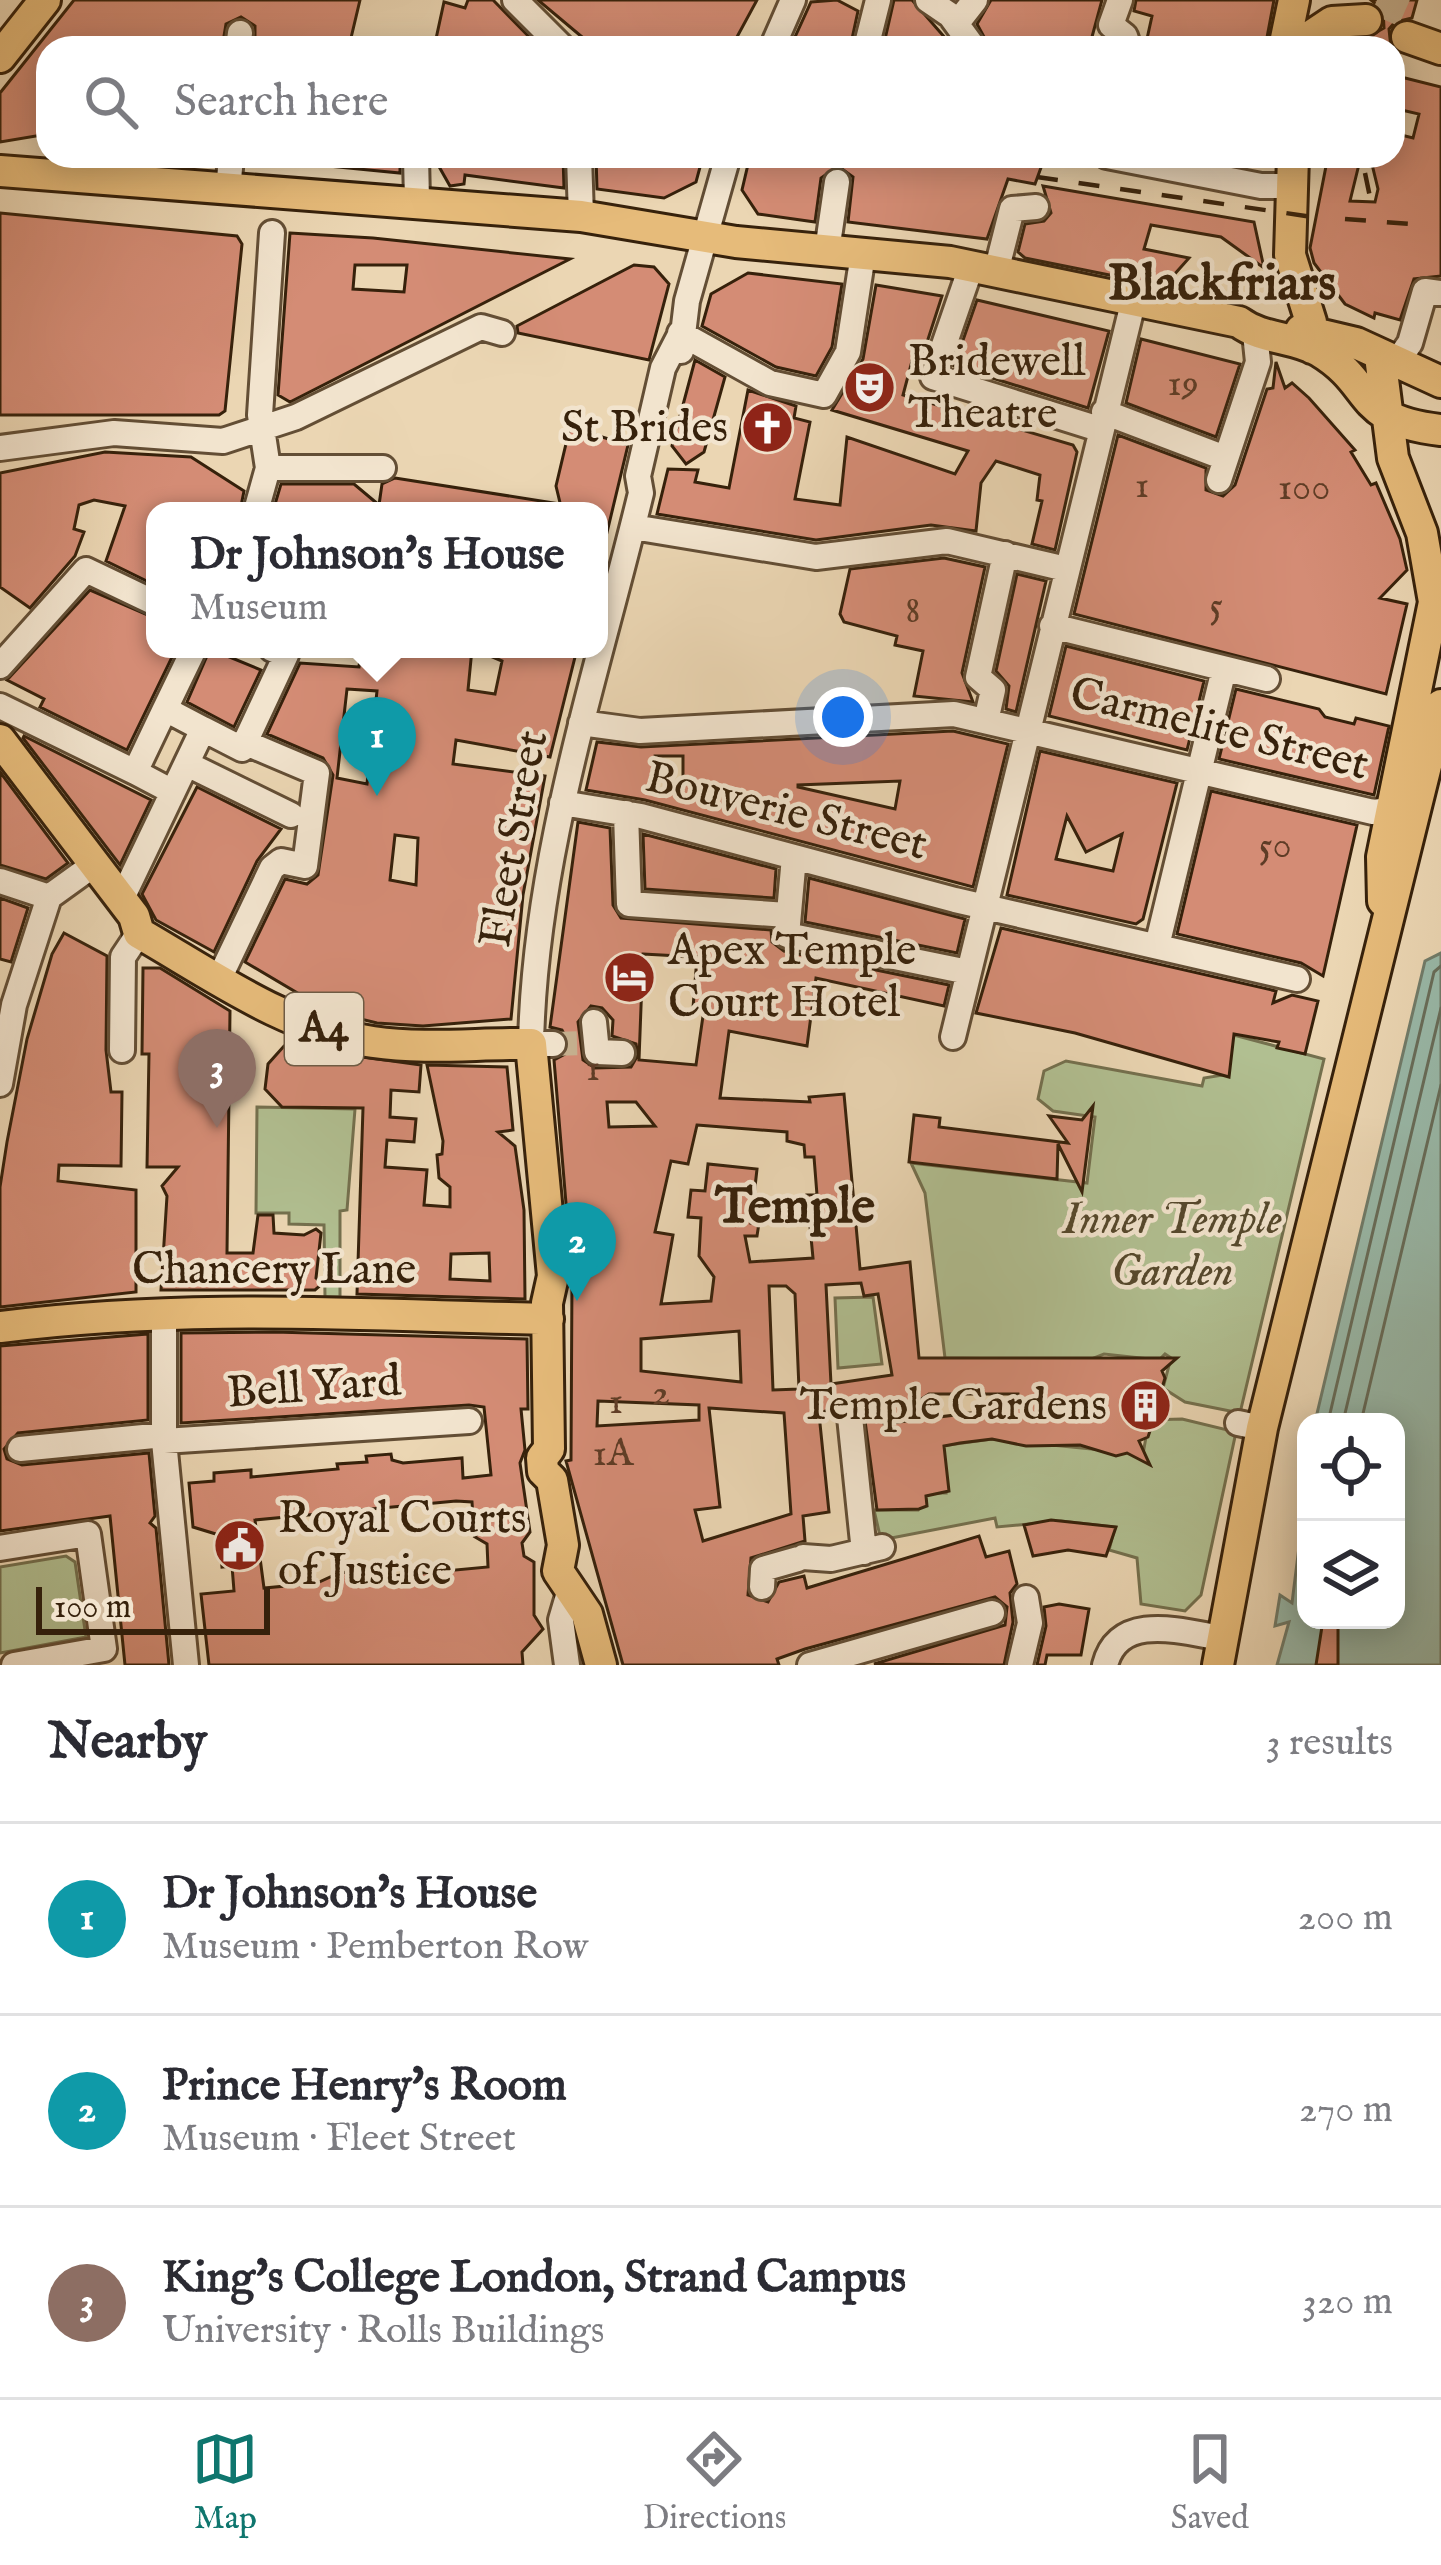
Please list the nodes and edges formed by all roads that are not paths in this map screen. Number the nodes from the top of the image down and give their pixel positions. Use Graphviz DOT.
graph roads {
  1 [pos="20,0"];
  2 [pos="45,0"];
  3 [pos="514,0"];
  4 [pos="793,0"];
  5 [pos="928,0"];
  6 [pos="975,0"];
  7 [pos="1294,0"];
  8 [pos="1312,0"];
  9 [pos="1331,0"];
  10 [pos="870,3"];
  11 [pos="0,23"];
  12 [pos="956,23"];
  13 [pos="1420,27"];
  14 [pos="550,36"];
  15 [pos="776,36"];
  16 [pos="867,36"];
  17 [pos="965,36"];
  18 [pos="1297,36"];
  19 [pos="1301,36"];
  20 [pos="1311,36"];
  21 [pos="1441,49"];
  22 [pos="0,57"];
  23 [pos="230,168"];
  24 [pos="416,168"];
  25 [pos="579,168"];
  26 [pos="725,168"];
  27 [pos="1247,168"];
  28 [pos="0,171"];
  29 [pos="1282,171"];
  30 [pos="837,182"];
  31 [pos="228,191"];
  32 [pos="417,201"];
  33 [pos="1036,207"];
  34 [pos="581,216"];
  35 [pos="272,233"];
  36 [pos="705,238"];
  37 [pos="826,251"];
  38 [pos="863,254"];
  39 [pos="983,270"];
  40 [pos="1441,292"];
  41 [pos="1132,303"];
  42 [pos="1247,327"];
  43 [pos="502,333"];
  44 [pos="680,335"];
  45 [pos="1309,341"];
  46 [pos="1377,354"];
  47 [pos="1439,384"];
  48 [pos="1389,420"];
  49 [pos="1100,424"];
  50 [pos="1440,429"];
  51 [pos="260,431"];
  52 [pos="0,447"];
  53 [pos="268,468"];
  54 [pos="383,468"];
  55 [pos="259,502"];
  56 [pos="633,527"];
  57 [pos="1005,554"];
  58 [pos="1067,564"];
  59 [pos="146,599"];
  60 [pos="608,622"];
  61 [pos="1052,626"];
  62 [pos="190,658"];
  63 [pos="277,658"];
  64 [pos="598,658"];
  65 [pos="0,666"];
  66 [pos="1224,669"];
  67 [pos="1267,680"];
  68 [pos="1441,705"];
  69 [pos="0,706"];
  70 [pos="165,709"];
  71 [pos="986,721"];
  72 [pos="581,724"];
  73 [pos="203,729"];
  74 [pos="1028,730"];
  75 [pos="248,738"];
  76 [pos="0,740"];
  77 [pos="187,764"];
  78 [pos="1202,769"];
  79 [pos="135,772"];
  80 [pos="173,792"];
  81 [pos="562,803"];
  82 [pos="1390,810"];
  83 [pos="626,813"];
  84 [pos="291,815"];
  85 [pos="794,857"];
  86 [pos="92,866"];
  87 [pos="0,881"];
  88 [pos="125,892"];
  89 [pos="49,897"];
  90 [pos="988,907"];
  91 [pos="787,915"];
  92 [pos="1386,923"];
  93 [pos="139,933"];
  94 [pos="1157,946"];
  95 [pos="968,972"];
  96 [pos="219,979"];
  97 [pos="1297,979"];
  98 [pos="590,1036"];
  99 [pos="953,1037"];
  100 [pos="542,1044"];
  101 [pos="122,1050"];
  102 [pos="622,1053"];
  103 [pos="0,1084"];
  104 [pos="547,1311"];
  105 [pos="164,1312"];
  106 [pos="0,1327"];
  107 [pos="850,1417"];
  108 [pos="470,1420"];
  109 [pos="164,1438"];
  110 [pos="20,1449"];
  111 [pos="0,1548"];
  112 [pos="570,1585"];
  113 [pos="762,1587"];
  114 [pos="1026,1598"];
  115 [pos="992,1613"];
  116 [pos="1220,1651"];
  117 [pos="14,1665"];
  118 [pos="186,1665"];
  119 [pos="567,1665"];
  120 [pos="601,1665"];
  121 [pos="810,1665"];
  122 [pos="1020,1665"];
  123 [pos="1106,1665"];
  1 -- 11 [label="main road"];
  2 -- 22 [label="main road"];
  3 -- 14 [label="street"];
  4 -- 15 [label="street"];
  5 -- 12 [label="street"];
  6 -- 12 [label="street"];
  7 -- 18 [label="main road"];
  8 -- 19 [label="main road"];
  9 -- 20 [label="main road"];
  10 -- 16 [label="street"];
  12 -- 17 [label="street"];
  13 -- 21 [label="main road"];
  23 -- 31 [label="street"];
  24 -- 32 [label="street"];
  25 -- 34 [label="street"];
  26 -- 36 [label="street, Fleet Street"];
  27 -- 29 [label="street"];
  28 -- 31 [label="main road"];
  29 -- 45 [label="main road"];
  30 -- 37 [label="street"];
  31 -- 32 [label="main road"];
  32 -- 34 [label="main road"];
  33 -- 39 [label="street"];
  34 -- 36 [label="main road"];
  35 -- 51 [label="street"];
  36 -- 37 [label="main road"];
  36 -- 44 [label="street, Fleet Street"];
  37 -- 38 [label="main road"];
  38 -- 39 [label="main road"];
  38 -- 44 [label="street"];
  39 -- 41 [label="main road"];
  39 -- 49 [label="street"];
  40 -- 46 [label="street"];
  41 -- 42 [label="main road"];
  41 -- 49 [label="street"];
  42 -- 45 [label="main road"];
  42 -- 49 [label="street"];
  43 -- 51 [label="street"];
  44 -- 56 [label="street, Fleet Street"];
  45 -- 46 [label="main road"];
  45 -- 48 [label="main road"];
  46 -- 47 [label="main road"];
  46 -- 48 [label="main road"];
  48 -- 50 [label="main road"];
  48 -- 82 [label="main road"];
  49 -- 58 [label="street"];
  51 -- 52 [label="street"];
  51 -- 53 [label="street"];
  53 -- 54 [label="street"];
  53 -- 55 [label="street"];
  56 -- 57 [label="street"];
  56 -- 60 [label="street, Fleet Street"];
  57 -- 58 [label="street"];
  57 -- 71 [label="street"];
  58 -- 61 [label="street"];
  59 -- 65 [label="street"];
  61 -- 66 [label="street"];
  61 -- 74 [label="street"];
  62 -- 70 [label="street"];
  63 -- 75 [label="street"];
  64 -- 72 [label="street, Fleet Street"];
  66 -- 67 [label="street"];
  66 -- 78 [label="street"];
  68 -- 92 [label="main road"];
  69 -- 79 [label="street"];
  70 -- 73 [label="street"];
  70 -- 79 [label="street"];
  71 -- 72 [label="street, Carmelite Street"];
  71 -- 74 [label="street, Carmelite Street"];
  72 -- 81 [label="street, Fleet Street"];
  73 -- 75 [label="street"];
  73 -- 77 [label="street"];
  74 -- 78 [label="street, Carmelite Street"];
  74 -- 90 [label="street"];
  75 -- 96 [label="street"];
  76 -- 86 [label="main road, A4"];
  77 -- 80 [label="street"];
  77 -- 84 [label="street"];
  78 -- 82 [label="street, Carmelite Street"];
  78 -- 94 [label="street"];
  79 -- 80 [label="street"];
  80 -- 88 [label="street"];
  81 -- 83 [label="street, Bouverie Street"];
  81 -- 100 [label="street, Fleet Street"];
  82 -- 92 [label="main road"];
  83 -- 85 [label="street, Bouverie Street"];
  83 -- 91 [label="street"];
  85 -- 90 [label="street, Bouverie Street"];
  85 -- 91 [label="street"];
  86 -- 89 [label="street"];
  86 -- 93 [label="main road, A4"];
  87 -- 89 [label="street"];
  89 -- 103 [label="street"];
  90 -- 94 [label="street, Bouverie Street"];
  90 -- 95 [label="street"];
  91 -- 95 [label="street"];
  92 -- 116 [label="main road"];
  93 -- 96 [label="main road, A4"];
  93 -- 101 [label="street"];
  94 -- 97 [label="street, Bouverie Street"];
  95 -- 99 [label="street"];
  96 -- 100 [label="main road, A4"];
  98 -- 102 [label="street"];
  100 -- 104 [label="main road, Fleet Street"];
  104 -- 105 [label="main road, Chancery Lane"];
  104 -- 112 [label="main road, Fleet Street"];
  105 -- 106 [label="main road, Chancery Lane"];
  105 -- 109 [label="street"];
  107 -- 113 [label="street"];
  108 -- 109 [label="street, Bell Yard"];
  109 -- 110 [label="street, Bell Yard"];
  109 -- 118 [label="street"];
  111 -- 117 [label="street"];
  112 -- 119 [label="street"];
  112 -- 120 [label="main road"];
  114 -- 122 [label="street"];
  115 -- 121 [label="street"];
  116 -- 123 [label="street"];
}
